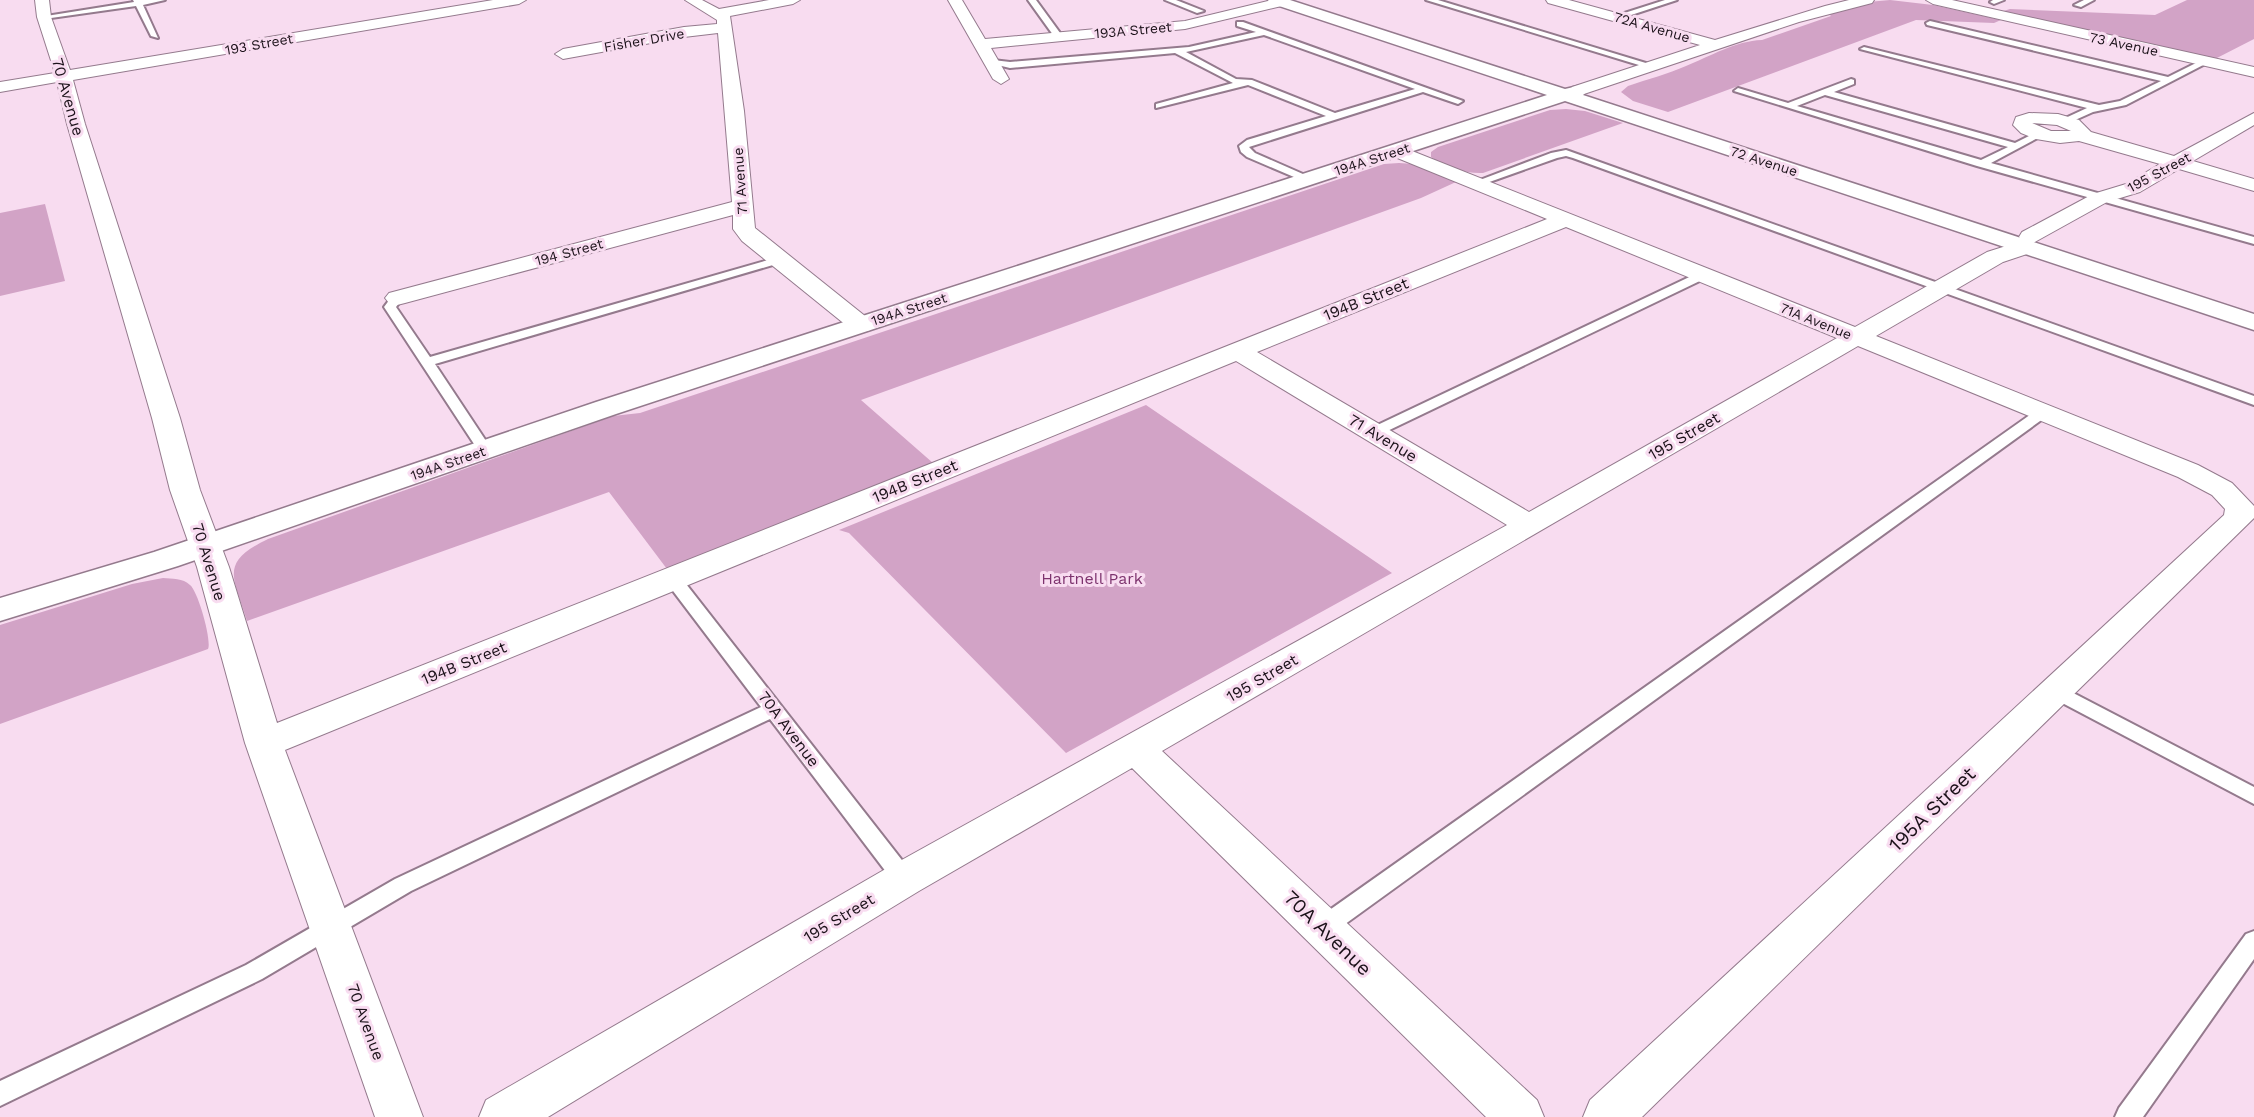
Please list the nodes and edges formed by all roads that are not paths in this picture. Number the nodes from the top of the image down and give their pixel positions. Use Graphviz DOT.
graph roads {
  1 [pos="42,0"];
  2 [pos="162,0"];
  3 [pos="519,0"];
  4 [pos="692,0"];
  5 [pos="793,0"];
  6 [pos="955,0"];
  7 [pos="1032,0"];
  8 [pos="1169,0"];
  9 [pos="1299,0"];
  10 [pos="1430,0"];
  11 [pos="1553,0"];
  12 [pos="1673,0"];
  13 [pos="1839,0"];
  14 [pos="1867,0"];
  15 [pos="1933,0"];
  16 [pos="2090,0"];
  17 [pos="1278,1"];
  18 [pos="1916,1"];
  19 [pos="138,2"];
  20 [pos="2078,5"];
  21 [pos="1996,6"];
  22 [pos="1819,10"];
  23 [pos="1200,11"];
  24 [pos="44,17"];
  25 [pos="1616,17"];
  26 [pos="721,21"];
  27 [pos="1930,23"];
  28 [pos="1240,24"];
  29 [pos="1264,33"];
  30 [pos="155,36"];
  31 [pos="1059,37"];
  32 [pos="981,44"];
  33 [pos="1717,45"];
  34 [pos="1864,49"];
  35 [pos="1176,50"];
  36 [pos="563,54"];
  37 [pos="2205,62"];
  38 [pos="993,63"];
  39 [pos="1655,67"];
  40 [pos="2254,72"];
  41 [pos="64,76"];
  42 [pos="1001,79"];
  43 [pos="2170,80"];
  44 [pos="1249,82"];
  45 [pos="1851,82"];
  46 [pos="0,87"];
  47 [pos="1423,89"];
  48 [pos="1738,91"];
  49 [pos="1825,92"];
  50 [pos="1571,93"];
  51 [pos="1458,101"];
  52 [pos="1159,106"];
  53 [pos="1788,106"];
  54 [pos="2098,108"];
  55 [pos="1335,116"];
  56 [pos="2254,118"];
  57 [pos="2064,122"];
  58 [pos="2040,134"];
  59 [pos="2080,135"];
  60 [pos="2016,146"];
  61 [pos="1397,151"];
  62 [pos="2178,162"];
  63 [pos="1981,164"];
  64 [pos="1308,180"];
  65 [pos="1477,183"];
  66 [pos="2254,185"];
  67 [pos="2100,198"];
  68 [pos="741,206"];
  69 [pos="1566,219"];
  70 [pos="2254,241"];
  71 [pos="2027,242"];
  72 [pos="779,260"];
  73 [pos="1702,275"];
  74 [pos="1941,287"];
  75 [pos="397,298"];
  76 [pos="2254,312"];
  77 [pos="2254,322"];
  78 [pos="861,325"];
  79 [pos="1855,337"];
  80 [pos="1237,351"];
  81 [pos="427,362"];
  82 [pos="2254,401"];
  83 [pos="2042,413"];
  84 [pos="1374,432"];
  85 [pos="485,450"];
  86 [pos="2232,496"];
  87 [pos="1529,525"];
  88 [pos="206,546"];
  89 [pos="672,579"];
  90 [pos="0,610"];
  91 [pos="2056,691"];
  92 [pos="774,709"];
  93 [pos="264,743"];
  94 [pos="1136,749"];
  95 [pos="2254,796"];
  96 [pos="904,879"];
  97 [pos="332,927"];
  98 [pos="1322,928"];
  99 [pos="2254,941"];
  100 [pos="0,1094"];
  101 [pos="399,1117"];
  102 [pos="503,1117"];
  103 [pos="1520,1117"];
  104 [pos="1607,1117"];
  105 [pos="2128,1117"];
  1 -- 24 [label="street, 70 Avenue"];
  2 -- 19 [label="lane"];
  3 -- 41 [label="street, 193 Street"];
  4 -- 26 [label="street"];
  5 -- 26 [label="street, Fisher Drive"];
  6 -- 32 [label="street"];
  7 -- 31 [label="lane"];
  8 -- 23 [label="lane"];
  9 -- 50 [label="main road, 72 Avenue"];
  10 -- 39 [label="lane"];
  11 -- 25 [label="street, 72A Avenue"];
  12 -- 25 [label="lane"];
  13 -- 22 [label="street, 194A Street"];
  14 -- 22 [label="street, 194A Street"];
  15 -- 21 [label="street, 73 Avenue"];
  16 -- 20 [label="lane"];
  17 -- 31 [label="street, 193A Street"];
  17 -- 50 [label="main road, 72 Avenue"];
  18 -- 21 [label="street, 73 Avenue"];
  19 -- 24 [label="lane"];
  19 -- 30 [label="lane"];
  21 -- 37 [label="street, 73 Avenue"];
  22 -- 33 [label="street, 194A Street"];
  24 -- 41 [label="street, 70 Avenue"];
  25 -- 33 [label="street, 72A Avenue"];
  26 -- 36 [label="street, Fisher Drive"];
  26 -- 68 [label="street, 71 Avenue"];
  27 -- 43 [label="lane"];
  28 -- 29 [label="lane"];
  29 -- 35 [label="lane"];
  29 -- 47 [label="lane"];
  31 -- 32 [label="street, 193A Street"];
  32 -- 38 [label="street"];
  33 -- 39 [label="street, 194A Street"];
  34 -- 54 [label="lane"];
  35 -- 38 [label="lane"];
  35 -- 44 [label="lane"];
  37 -- 40 [label="street, 73 Avenue"];
  37 -- 43 [label="lane"];
  38 -- 42 [label="street"];
  39 -- 50 [label="street, 194A Street"];
  41 -- 46 [label="street, 193 Street"];
  41 -- 88 [label="street, 70 Avenue"];
  43 -- 54 [label="lane"];
  44 -- 52 [label="lane"];
  44 -- 55 [label="lane"];
  45 -- 49 [label="lane"];
  47 -- 51 [label="lane"];
  47 -- 55 [label="lane"];
  48 -- 53 [label="lane"];
  49 -- 53 [label="lane"];
  49 -- 60 [label="lane"];
  50 -- 61 [label="main road, 194A Street"];
  50 -- 71 [label="main road, 72 Avenue"];
  53 -- 63 [label="lane"];
  54 -- 57 [label="lane"];
  55 -- 64 [label="lane"];
  56 -- 62 [label="street, 195 Street"];
  57 -- 58 [label="street"];
  57 -- 59 [label="street"];
  58 -- 59 [label="street"];
  58 -- 60 [label="lane"];
  59 -- 62 [label="street"];
  60 -- 63 [label="lane"];
  61 -- 64 [label="main road, 194A Street"];
  61 -- 65 [label="street, 71A Avenue"];
  62 -- 66 [label="street"];
  62 -- 67 [label="street, 195 Street"];
  63 -- 67 [label="lane"];
  64 -- 78 [label="main road, 194A Street"];
  65 -- 69 [label="street, 71A Avenue"];
  65 -- 74 [label="lane"];
  67 -- 70 [label="lane"];
  67 -- 71 [label="street, 195 Street"];
  68 -- 72 [label="street, 71 Avenue"];
  68 -- 75 [label="street, 194 Street"];
  69 -- 73 [label="street, 71A Avenue"];
  69 -- 80 [label="street, 194B Street"];
  71 -- 74 [label="street, 195 Street"];
  71 -- 76 [label="main road"];
  71 -- 77 [label="main road, 72 Avenue"];
  72 -- 78 [label="street, 71 Avenue"];
  72 -- 81 [label="lane"];
  73 -- 79 [label="street, 71A Avenue"];
  73 -- 84 [label="lane"];
  74 -- 79 [label="street, 195 Street"];
  74 -- 82 [label="lane"];
  75 -- 81 [label="lane"];
  78 -- 85 [label="main road, 194A Street"];
  79 -- 83 [label="street, 71A Avenue"];
  79 -- 87 [label="street, 195 Street"];
  80 -- 84 [label="street, 71 Avenue"];
  80 -- 89 [label="street, 194B Street"];
  81 -- 85 [label="lane"];
  83 -- 86 [label="street, 71A Avenue"];
  83 -- 98 [label="lane"];
  84 -- 87 [label="street, 71 Avenue"];
  85 -- 88 [label="main road, 194A Street"];
  86 -- 91 [label="street, 195A Street"];
  87 -- 94 [label="street, 195 Street"];
  88 -- 90 [label="main road, 194A Street"];
  88 -- 93 [label="street, 70 Avenue"];
  89 -- 92 [label="lane, 70A Avenue"];
  89 -- 93 [label="street, 194B Street"];
  91 -- 95 [label="lane"];
  91 -- 104 [label="street, 195A Street"];
  92 -- 96 [label="lane, 70A Avenue"];
  92 -- 97 [label="lane"];
  93 -- 97 [label="street, 70 Avenue"];
  94 -- 96 [label="street, 195 Street"];
  94 -- 98 [label="street, 70A Avenue"];
  96 -- 102 [label="street, 195 Street"];
  97 -- 100 [label="lane"];
  97 -- 101 [label="street, 70 Avenue"];
  98 -- 103 [label="street, 70A Avenue"];
  99 -- 105 [label="lane"];
}
